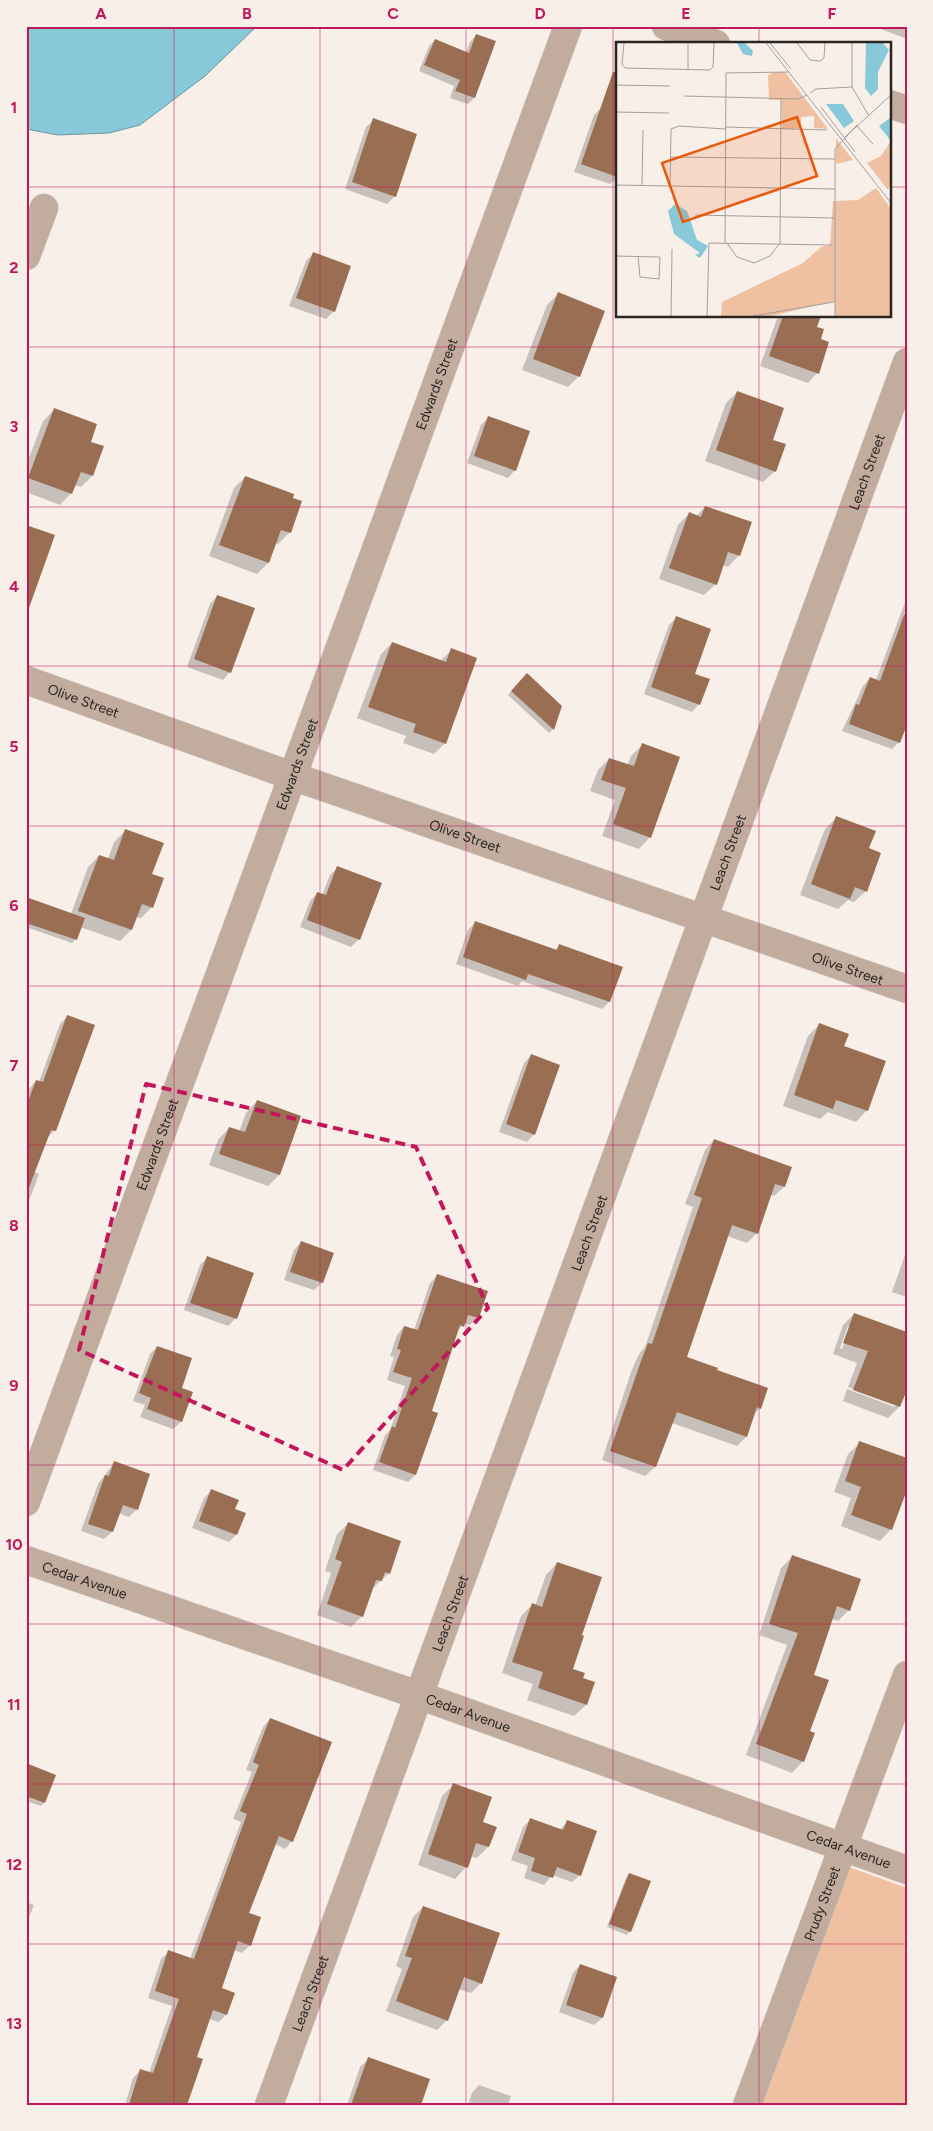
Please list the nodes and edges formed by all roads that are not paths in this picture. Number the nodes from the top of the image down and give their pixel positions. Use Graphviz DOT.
graph roads {
  1 [pos="568,26"];
  2 [pos="666,26"];
  3 [pos="710,42"];
  4 [pos="890,104"];
  5 [pos="907,110"];
  6 [pos="44,208"];
  7 [pos="26,256"];
  8 [pos="907,362"];
  9 [pos="26,680"];
  10 [pos="292,776"];
  11 [pos="702,918"];
  12 [pos="907,989"];
  13 [pos="26,1502"];
  14 [pos="26,1560"];
  15 [pos="907,1675"];
  16 [pos="421,1696"];
  17 [pos="842,1847"];
  18 [pos="907,1870"];
  19 [pos="269,2105"];
  20 [pos="747,2105"];
  1 -- 10 [label="street, Edwards Street"];
  2 -- 3 [label="street"];
  4 -- 5 [label="street"];
  6 -- 7 [label="street"];
  8 -- 11 [label="street, Leach Street"];
  9 -- 10 [label="street, Olive Street"];
  10 -- 11 [label="street, Olive Street"];
  10 -- 13 [label="street, Edwards Street"];
  11 -- 12 [label="street, Olive Street"];
  11 -- 16 [label="street, Leach Street"];
  14 -- 16 [label="street, Cedar Avenue"];
  15 -- 17 [label="street, Prudy Street"];
  16 -- 17 [label="street, Cedar Avenue"];
  16 -- 19 [label="street, Leach Street"];
  17 -- 18 [label="street, Cedar Avenue"];
  17 -- 20 [label="street, Prudy Street"];
}
